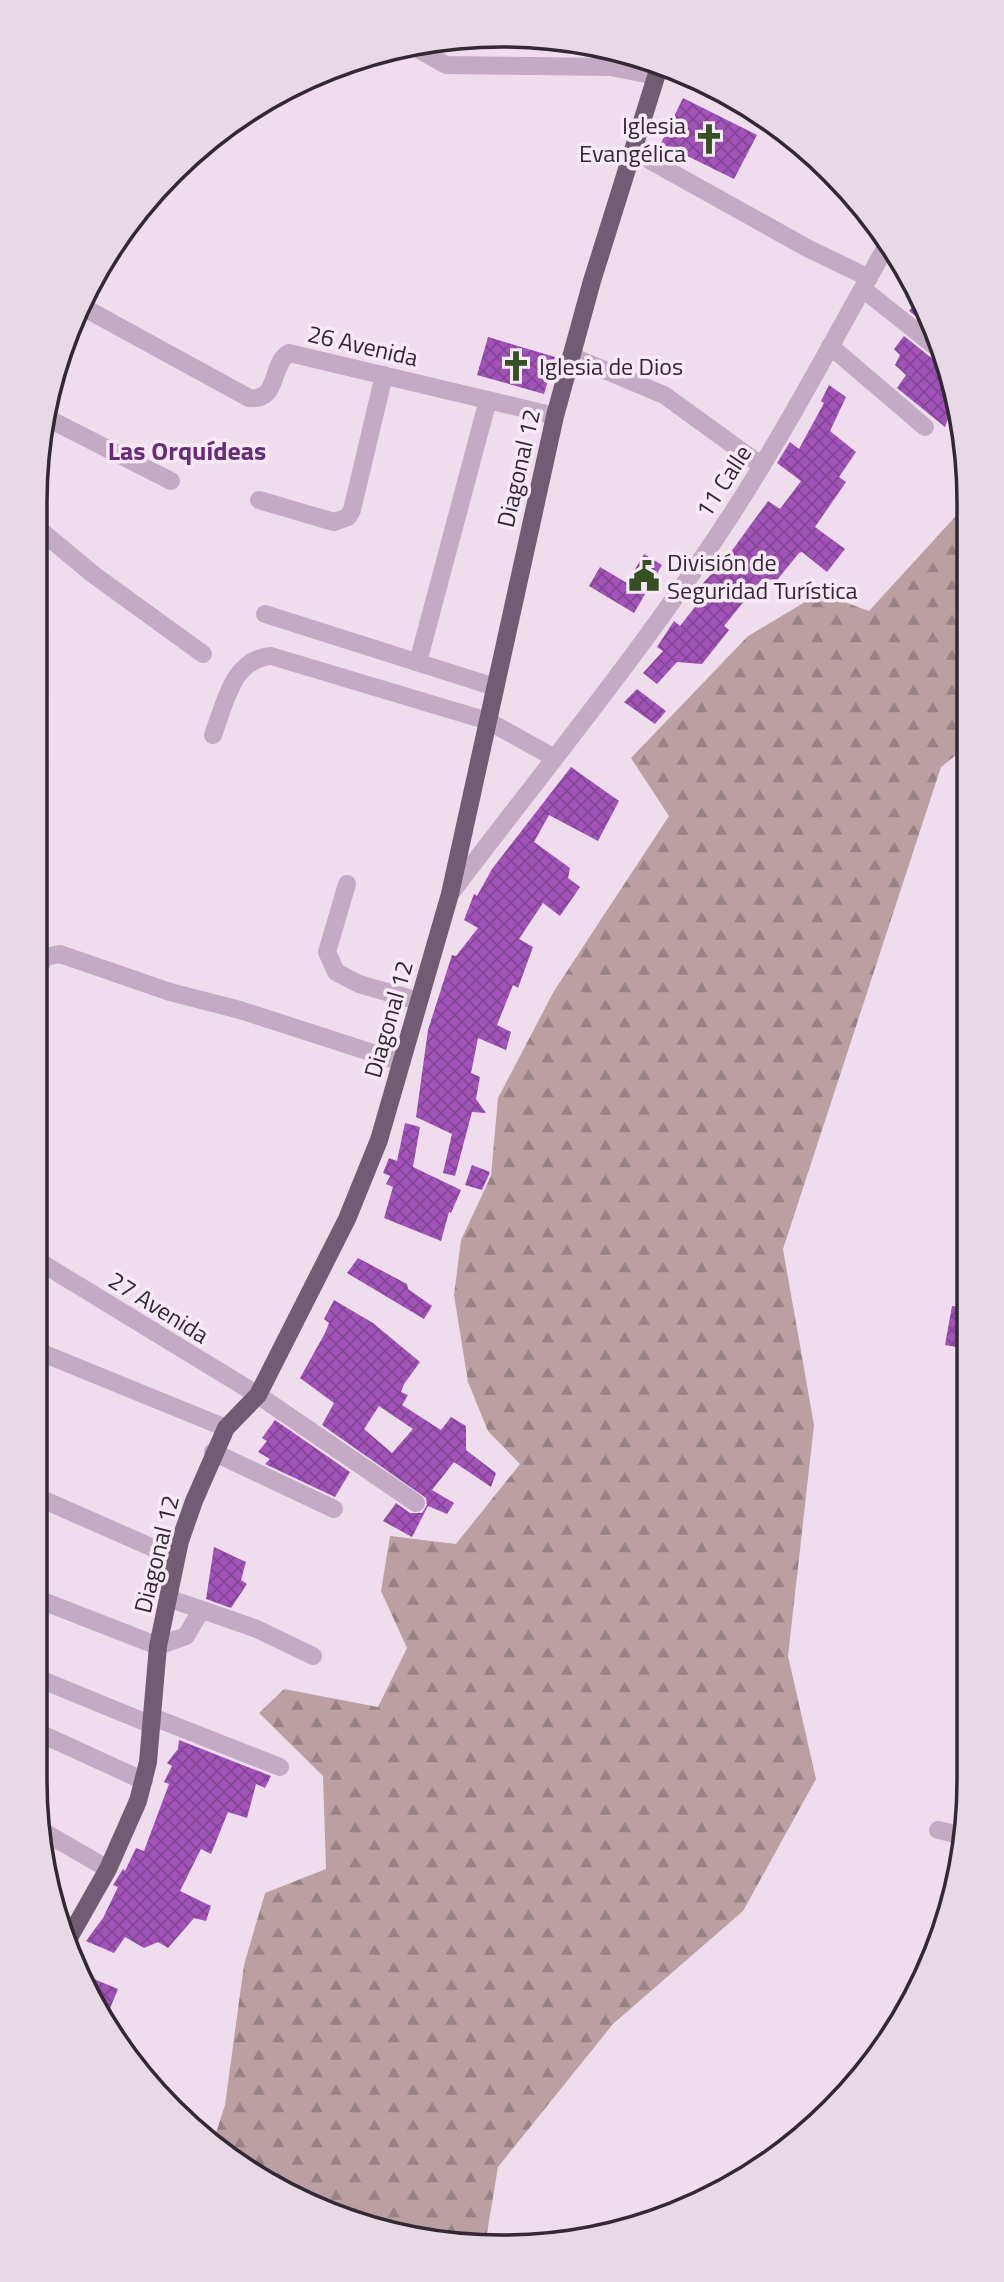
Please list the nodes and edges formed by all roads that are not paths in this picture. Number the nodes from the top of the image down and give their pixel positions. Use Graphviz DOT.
graph roads {
  1 [pos="426,54"];
  2 [pos="641,69"];
  3 [pos="657,74"];
  4 [pos="633,151"];
  5 [pos="883,253"];
  6 [pos="866,283"];
  7 [pos="90,311"];
  8 [pos="926,337"];
  9 [pos="830,346"];
  10 [pos="571,356"];
  11 [pos="384,375"];
  12 [pos="488,400"];
  13 [pos="555,416"];
  14 [pos="55,422"];
  15 [pos="925,427"];
  16 [pos="762,466"];
  17 [pos="171,481"];
  18 [pos="259,500"];
  19 [pos="47,536"];
  20 [pos="265,614"];
  21 [pos="203,654"];
  22 [pos="418,662"];
  23 [pos="495,687"];
  24 [pos="488,721"];
  25 [pos="213,735"];
  26 [pos="553,757"];
  27 [pos="347,884"];
  28 [pos="450,894"];
  29 [pos="47,957"];
  30 [pos="418,1001"];
  31 [pos="401,1062"];
  32 [pos="47,1266"];
  33 [pos="47,1355"];
  34 [pos="258,1395"];
  35 [pos="226,1428"];
  36 [pos="213,1452"];
  37 [pos="47,1501"];
  38 [pos="416,1503"];
  39 [pos="334,1509"];
  40 [pos="176,1558"];
  41 [pos="170,1599"];
  42 [pos="47,1603"];
  43 [pos="197,1608"];
  44 [pos="158,1646"];
  45 [pos="313,1656"];
  46 [pos="47,1681"];
  47 [pos="153,1721"];
  48 [pos="47,1737"];
  49 [pos="280,1767"];
  50 [pos="144,1781"];
  51 [pos="938,1829"];
  52 [pos="954,1833"];
  53 [pos="51,1836"];
  54 [pos="108,1869"];
  55 [pos="73,1931"];
  1 -- 2 [label="street"];
  3 -- 4 [label="main road, Diagonal 12"];
  4 -- 6 [label="street"];
  4 -- 10 [label="main road, Diagonal 12"];
  5 -- 6 [label="street, 11 Calle"];
  6 -- 8 [label="street"];
  6 -- 9 [label="street, 11 Calle"];
  7 -- 11 [label="street, 26 Avenida"];
  9 -- 15 [label="street"];
  9 -- 16 [label="street, 11 Calle"];
  10 -- 13 [label="main road, Diagonal 12"];
  10 -- 16 [label="street"];
  11 -- 12 [label="street, 26 Avenida"];
  11 -- 18 [label="street"];
  12 -- 13 [label="street, 26 Avenida"];
  12 -- 22 [label="street"];
  13 -- 23 [label="main road, Diagonal 12"];
  14 -- 17 [label="street"];
  16 -- 26 [label="street, 11 Calle"];
  19 -- 21 [label="street"];
  20 -- 22 [label="street"];
  22 -- 23 [label="street"];
  23 -- 24 [label="main road, Diagonal 12"];
  24 -- 25 [label="street"];
  24 -- 26 [label="street"];
  24 -- 28 [label="main road, Diagonal 12"];
  26 -- 28 [label="street, 11 Calle"];
  27 -- 30 [label="street"];
  28 -- 30 [label="main road, Diagonal 12"];
  29 -- 31 [label="street"];
  30 -- 31 [label="main road, Diagonal 12"];
  31 -- 34 [label="main road, Diagonal 12"];
  32 -- 34 [label="street, 27 Avenida"];
  33 -- 35 [label="street"];
  34 -- 35 [label="main road, Diagonal 12"];
  34 -- 38 [label="street, 27 Avenida"];
  35 -- 36 [label="main road, Diagonal 12"];
  36 -- 39 [label="street"];
  36 -- 40 [label="main road, Diagonal 12"];
  37 -- 40 [label="street"];
  40 -- 41 [label="main road, Diagonal 12"];
  41 -- 43 [label="street"];
  41 -- 44 [label="main road, Diagonal 12"];
  42 -- 44 [label="street"];
  43 -- 44 [label="street"];
  43 -- 45 [label="street"];
  44 -- 47 [label="main road, Diagonal 12"];
  46 -- 47 [label="street"];
  47 -- 49 [label="street"];
  47 -- 50 [label="main road, Diagonal 12"];
  48 -- 50 [label="street"];
  50 -- 54 [label="main road, Diagonal 12"];
  51 -- 52 [label="street"];
  53 -- 54 [label="street"];
  54 -- 55 [label="main road, Diagonal 12"];
}
